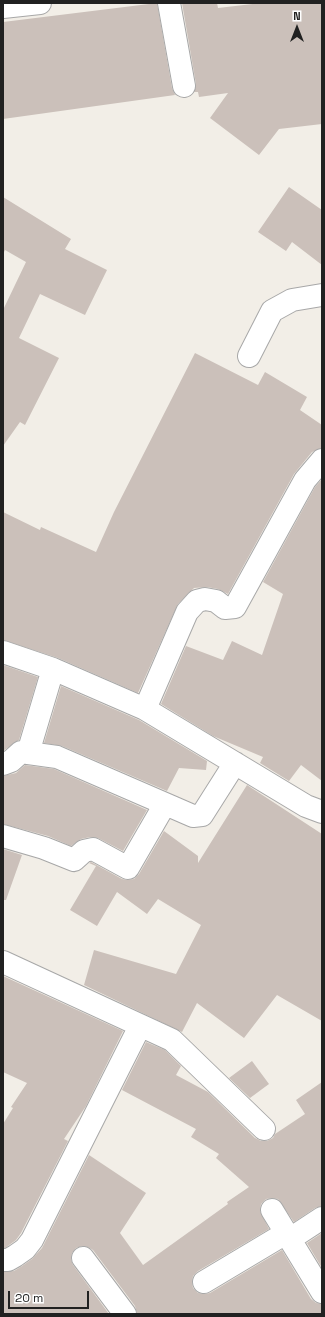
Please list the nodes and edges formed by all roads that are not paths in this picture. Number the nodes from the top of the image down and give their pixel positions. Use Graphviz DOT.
graph roads {
  1 [pos="40,3"];
  2 [pos="169,3"];
  3 [pos="3,7"];
  4 [pos="184,86"];
  5 [pos="322,295"];
  6 [pos="249,356"];
  7 [pos="322,460"];
  8 [pos="3,652"];
  9 [pos="53,669"];
  10 [pos="145,709"];
  11 [pos="28,753"];
  12 [pos="235,763"];
  13 [pos="3,764"];
  14 [pos="165,804"];
  15 [pos="322,812"];
  16 [pos="3,836"];
  17 [pos="3,962"];
  18 [pos="140,1026"];
  19 [pos="264,1129"];
  20 [pos="272,1210"];
  21 [pos="322,1218"];
  22 [pos="288,1236"];
  23 [pos="84,1258"];
  24 [pos="3,1260"];
  25 [pos="204,1282"];
  26 [pos="322,1292"];
  27 [pos="125,1314"];
  1 -- 3 [label="street"];
  2 -- 4 [label="street"];
  5 -- 6 [label="street"];
  7 -- 10 [label="street"];
  8 -- 9 [label="street"];
  9 -- 10 [label="street"];
  9 -- 11 [label="street"];
  10 -- 12 [label="street"];
  11 -- 13 [label="street"];
  11 -- 14 [label="street"];
  12 -- 14 [label="street"];
  12 -- 15 [label="street"];
  14 -- 16 [label="street"];
  17 -- 18 [label="street"];
  18 -- 19 [label="street"];
  18 -- 24 [label="street"];
  20 -- 22 [label="street"];
  21 -- 22 [label="street"];
  22 -- 25 [label="street"];
  22 -- 26 [label="street"];
  23 -- 27 [label="street"];
}
